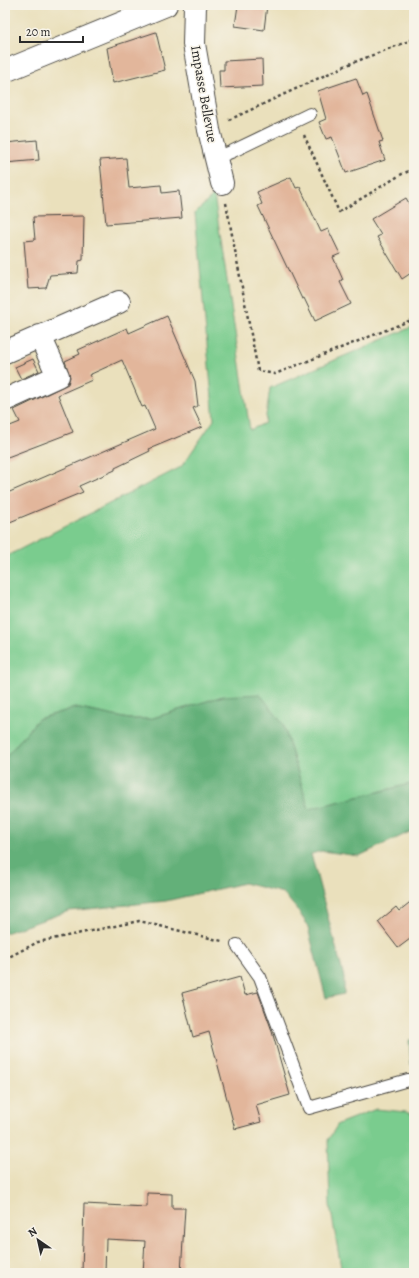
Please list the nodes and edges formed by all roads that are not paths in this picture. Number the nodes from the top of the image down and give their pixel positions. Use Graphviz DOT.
graph roads {
  1 [pos="166,5"];
  2 [pos="195,5"];
  3 [pos="5,71"];
  4 [pos="310,114"];
  5 [pos="216,158"];
  6 [pos="222,183"];
  7 [pos="119,302"];
  8 [pos="40,336"];
  9 [pos="5,352"];
  10 [pos="5,400"];
  11 [pos="237,946"];
  12 [pos="414,1081"];
  1 -- 3 [label="street"];
  2 -- 5 [label="street, Impasse Bellevue"];
  4 -- 5 [label="lane"];
  5 -- 6 [label="street, Impasse Bellevue"];
  7 -- 8 [label="street"];
  8 -- 9 [label="street"];
  8 -- 10 [label="street"];
  11 -- 12 [label="lane"];
}
